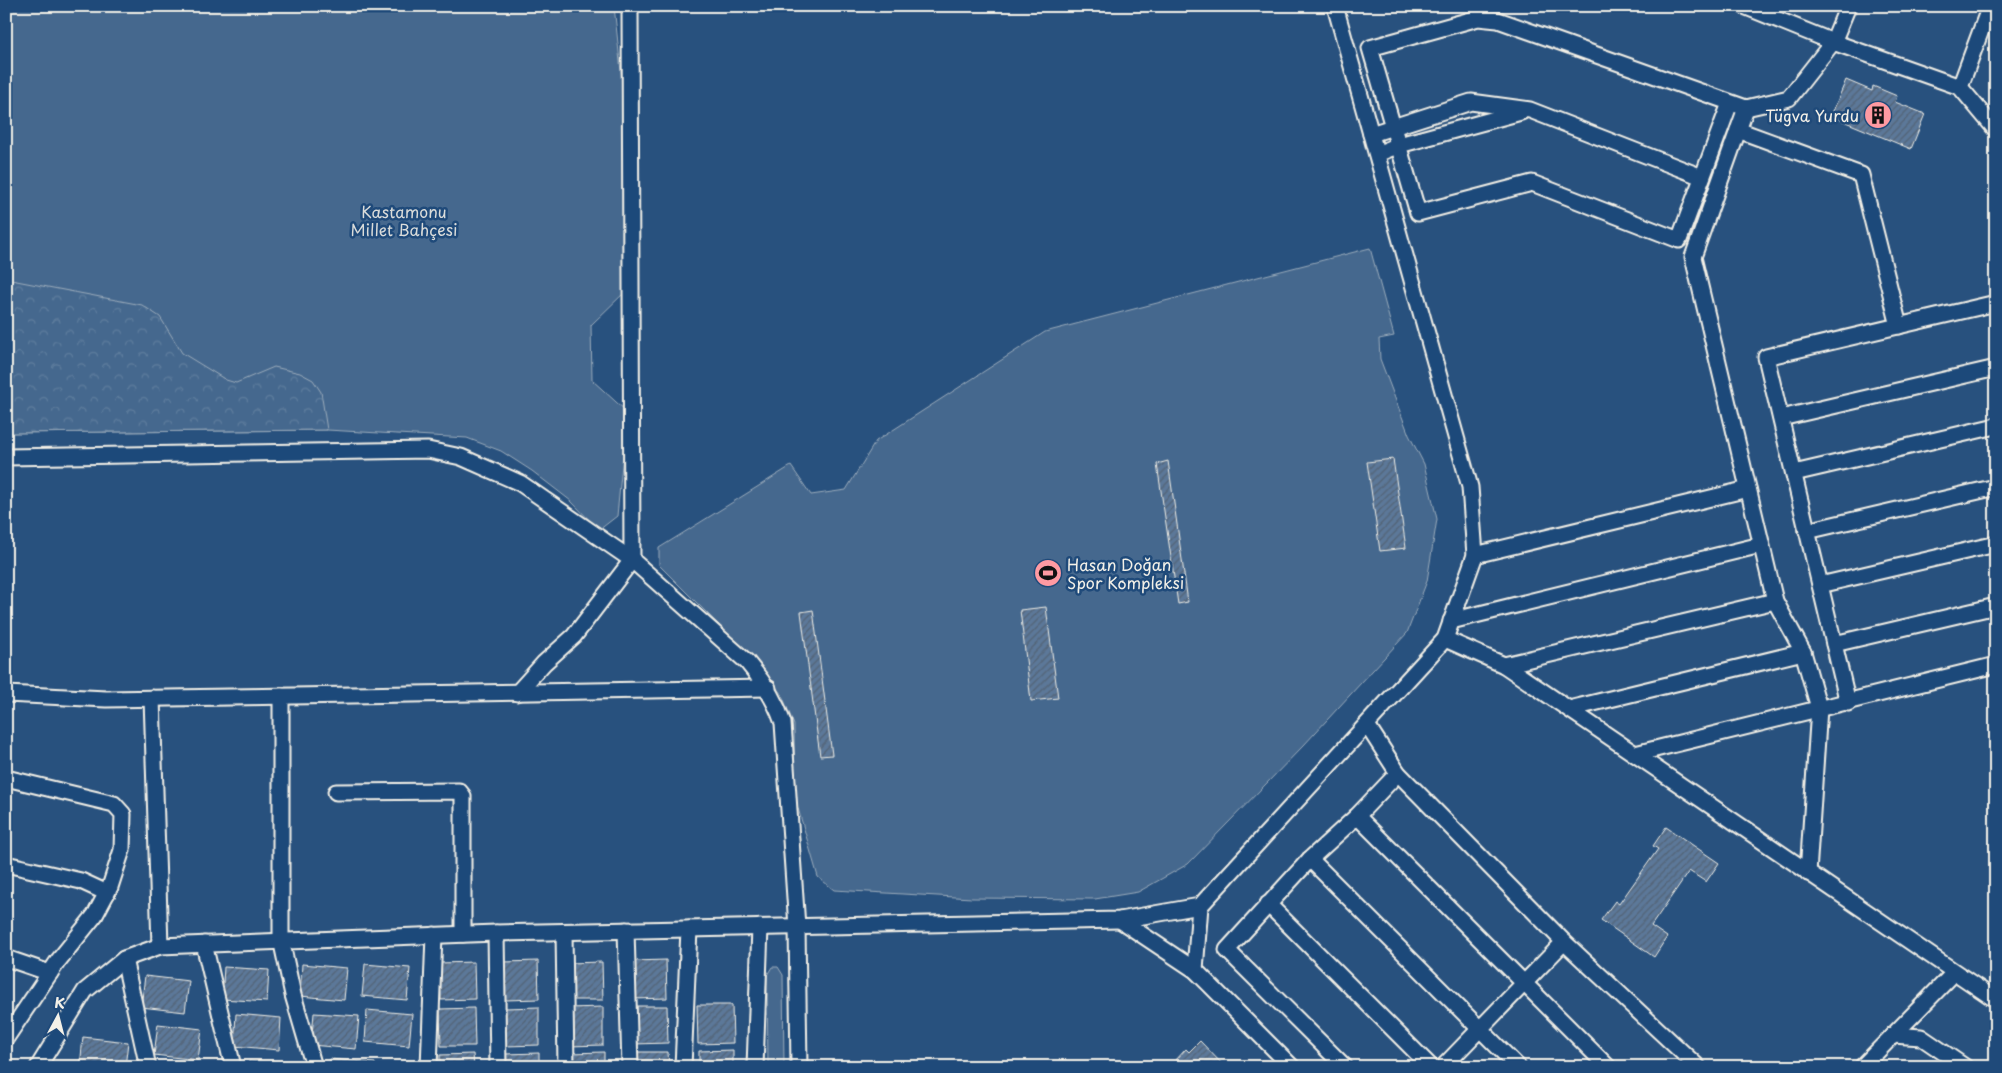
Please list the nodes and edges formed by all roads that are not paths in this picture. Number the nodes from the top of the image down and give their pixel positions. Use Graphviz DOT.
graph roads {
  1 [pos="630,6"];
  2 [pos="1335,6"];
  3 [pos="1744,6"];
  4 [pos="1848,6"];
  5 [pos="1990,6"];
  6 [pos="1833,42"];
  7 [pos="1960,87"];
  8 [pos="1730,103"];
  9 [pos="1746,108"];
  10 [pos="1530,110"];
  11 [pos="1439,112"];
  12 [pos="1393,126"];
  13 [pos="1738,130"];
  14 [pos="1996,130"];
  15 [pos="1446,132"];
  16 [pos="1371,134"];
  17 [pos="1399,145"];
  18 [pos="1377,154"];
  19 [pos="1702,177"];
  20 [pos="1996,303"];
  21 [pos="1899,326"];
  22 [pos="1996,368"];
  23 [pos="1780,418"];
  24 [pos="1996,426"];
  25 [pos="6,457"];
  26 [pos="1794,473"];
  27 [pos="1996,487"];
  28 [pos="1748,489"];
  29 [pos="1808,531"];
  30 [pos="1996,544"];
  31 [pos="1762,545"];
  32 [pos="1475,555"];
  33 [pos="632,560"];
  34 [pos="1820,585"];
  35 [pos="1775,601"];
  36 [pos="1996,606"];
  37 [pos="1451,621"];
  38 [pos="1445,639"];
  39 [pos="1834,644"];
  40 [pos="1803,652"];
  41 [pos="1504,665"];
  42 [pos="1996,665"];
  43 [pos="768,688"];
  44 [pos="518,692"];
  45 [pos="6,694"];
  46 [pos="281,696"];
  47 [pos="152,698"];
  48 [pos="1848,703"];
  49 [pos="1819,708"];
  50 [pos="1569,709"];
  51 [pos="1367,725"];
  52 [pos="1635,754"];
  53 [pos="1398,773"];
  54 [pos="6,778"];
  55 [pos="336,792"];
  56 [pos="1357,816"];
  57 [pos="1310,859"];
  58 [pos="6,864"];
  59 [pos="1808,873"];
  60 [pos="107,894"];
  61 [pos="1268,904"];
  62 [pos="1200,906"];
  63 [pos="1120,920"];
  64 [pos="760,927"];
  65 [pos="797,927"];
  66 [pos="689,929"];
  67 [pos="626,930"];
  68 [pos="564,932"];
  69 [pos="496,933"];
  70 [pos="463,934"];
  71 [pos="434,935"];
  72 [pos="281,940"];
  73 [pos="1564,942"];
  74 [pos="204,944"];
  75 [pos="160,946"];
  76 [pos="6,958"];
  77 [pos="124,959"];
  78 [pos="1195,970"];
  79 [pos="50,973"];
  80 [pos="1954,973"];
  81 [pos="1525,984"];
  82 [pos="1996,1000"];
  83 [pos="1479,1028"];
  84 [pos="1893,1035"];
  85 [pos="6,1038"];
  86 [pos="1863,1066"];
  87 [pos="38,1067"];
  88 [pos="148,1067"];
  89 [pos="233,1067"];
  90 [pos="314,1067"];
  91 [pos="429,1067"];
  92 [pos="498,1067"];
  93 [pos="566,1067"];
  94 [pos="630,1067"];
  95 [pos="682,1067"];
  96 [pos="754,1067"];
  97 [pos="798,1067"];
  98 [pos="1292,1067"];
  99 [pos="1344,1067"];
  100 [pos="1431,1067"];
  101 [pos="1443,1067"];
  102 [pos="1518,1067"];
  103 [pos="1608,1067"];
  104 [pos="1698,1067"];
  105 [pos="1965,1067"];
  1 -- 33 [label="street"];
  2 -- 16 [label="street"];
  3 -- 6 [label="street"];
  4 -- 6 [label="street"];
  5 -- 7 [label="street"];
  6 -- 7 [label="street"];
  6 -- 9 [label="street"];
  7 -- 14 [label="street"];
  8 -- 9 [label="street"];
  8 -- 12 [label="street"];
  8 -- 19 [label="street"];
  9 -- 13 [label="street"];
  10 -- 11 [label="street"];
  10 -- 15 [label="street"];
  10 -- 19 [label="street"];
  11 -- 12 [label="street"];
  11 -- 15 [label="street"];
  12 -- 16 [label="street"];
  12 -- 17 [label="street"];
  13 -- 21 [label="street"];
  13 -- 28 [label="street"];
  15 -- 17 [label="street"];
  16 -- 18 [label="street"];
  17 -- 18 [label="street"];
  17 -- 19 [label="street"];
  18 -- 32 [label="street"];
  20 -- 21 [label="street"];
  21 -- 23 [label="street"];
  22 -- 23 [label="street"];
  23 -- 26 [label="street"];
  24 -- 26 [label="street"];
  25 -- 33 [label="street"];
  26 -- 29 [label="street"];
  27 -- 29 [label="street"];
  28 -- 31 [label="street"];
  28 -- 32 [label="street"];
  29 -- 34 [label="street"];
  30 -- 34 [label="street"];
  31 -- 35 [label="street"];
  31 -- 37 [label="street"];
  32 -- 37 [label="street"];
  33 -- 43 [label="street"];
  33 -- 44 [label="street"];
  34 -- 39 [label="street"];
  35 -- 40 [label="street"];
  35 -- 41 [label="street"];
  36 -- 39 [label="street"];
  37 -- 38 [label="street"];
  38 -- 41 [label="street"];
  38 -- 51 [label="street"];
  39 -- 48 [label="street"];
  40 -- 49 [label="street"];
  40 -- 50 [label="street"];
  41 -- 50 [label="street"];
  42 -- 48 [label="street"];
  43 -- 44 [label="street"];
  43 -- 65 [label="street"];
  44 -- 46 [label="street"];
  45 -- 47 [label="street"];
  46 -- 47 [label="street"];
  46 -- 72 [label="street"];
  47 -- 75 [label="street"];
  48 -- 49 [label="street"];
  49 -- 52 [label="street"];
  49 -- 59 [label="street"];
  50 -- 52 [label="street"];
  51 -- 53 [label="street"];
  51 -- 62 [label="street"];
  52 -- 59 [label="street"];
  53 -- 56 [label="street"];
  53 -- 73 [label="street"];
  54 -- 60 [label="street"];
  55 -- 70 [label="street"];
  56 -- 57 [label="street"];
  56 -- 81 [label="street"];
  57 -- 61 [label="street"];
  57 -- 83 [label="street"];
  58 -- 60 [label="street"];
  59 -- 80 [label="street"];
  60 -- 79 [label="street"];
  61 -- 99 [label="street"];
  61 -- 100 [label="street"];
  62 -- 63 [label="street"];
  62 -- 78 [label="street"];
  63 -- 65 [label="street"];
  63 -- 78 [label="street"];
  64 -- 65 [label="street"];
  64 -- 66 [label="street"];
  64 -- 96 [label="street"];
  65 -- 97 [label="street"];
  66 -- 67 [label="street"];
  66 -- 95 [label="street"];
  67 -- 68 [label="street"];
  67 -- 94 [label="street"];
  68 -- 69 [label="street"];
  68 -- 93 [label="street"];
  69 -- 70 [label="street"];
  69 -- 92 [label="street"];
  70 -- 71 [label="street"];
  71 -- 72 [label="street"];
  71 -- 91 [label="street"];
  72 -- 74 [label="street"];
  72 -- 90 [label="street"];
  73 -- 81 [label="street"];
  73 -- 104 [label="street"];
  74 -- 75 [label="street"];
  74 -- 89 [label="street"];
  75 -- 77 [label="street"];
  76 -- 79 [label="street"];
  77 -- 87 [label="street"];
  77 -- 88 [label="street"];
  78 -- 98 [label="street"];
  79 -- 85 [label="street"];
  80 -- 82 [label="street"];
  80 -- 84 [label="street"];
  81 -- 83 [label="street"];
  81 -- 103 [label="street"];
  83 -- 101 [label="street"];
  83 -- 102 [label="street"];
  84 -- 86 [label="street"];
  84 -- 105 [label="street"];
}
